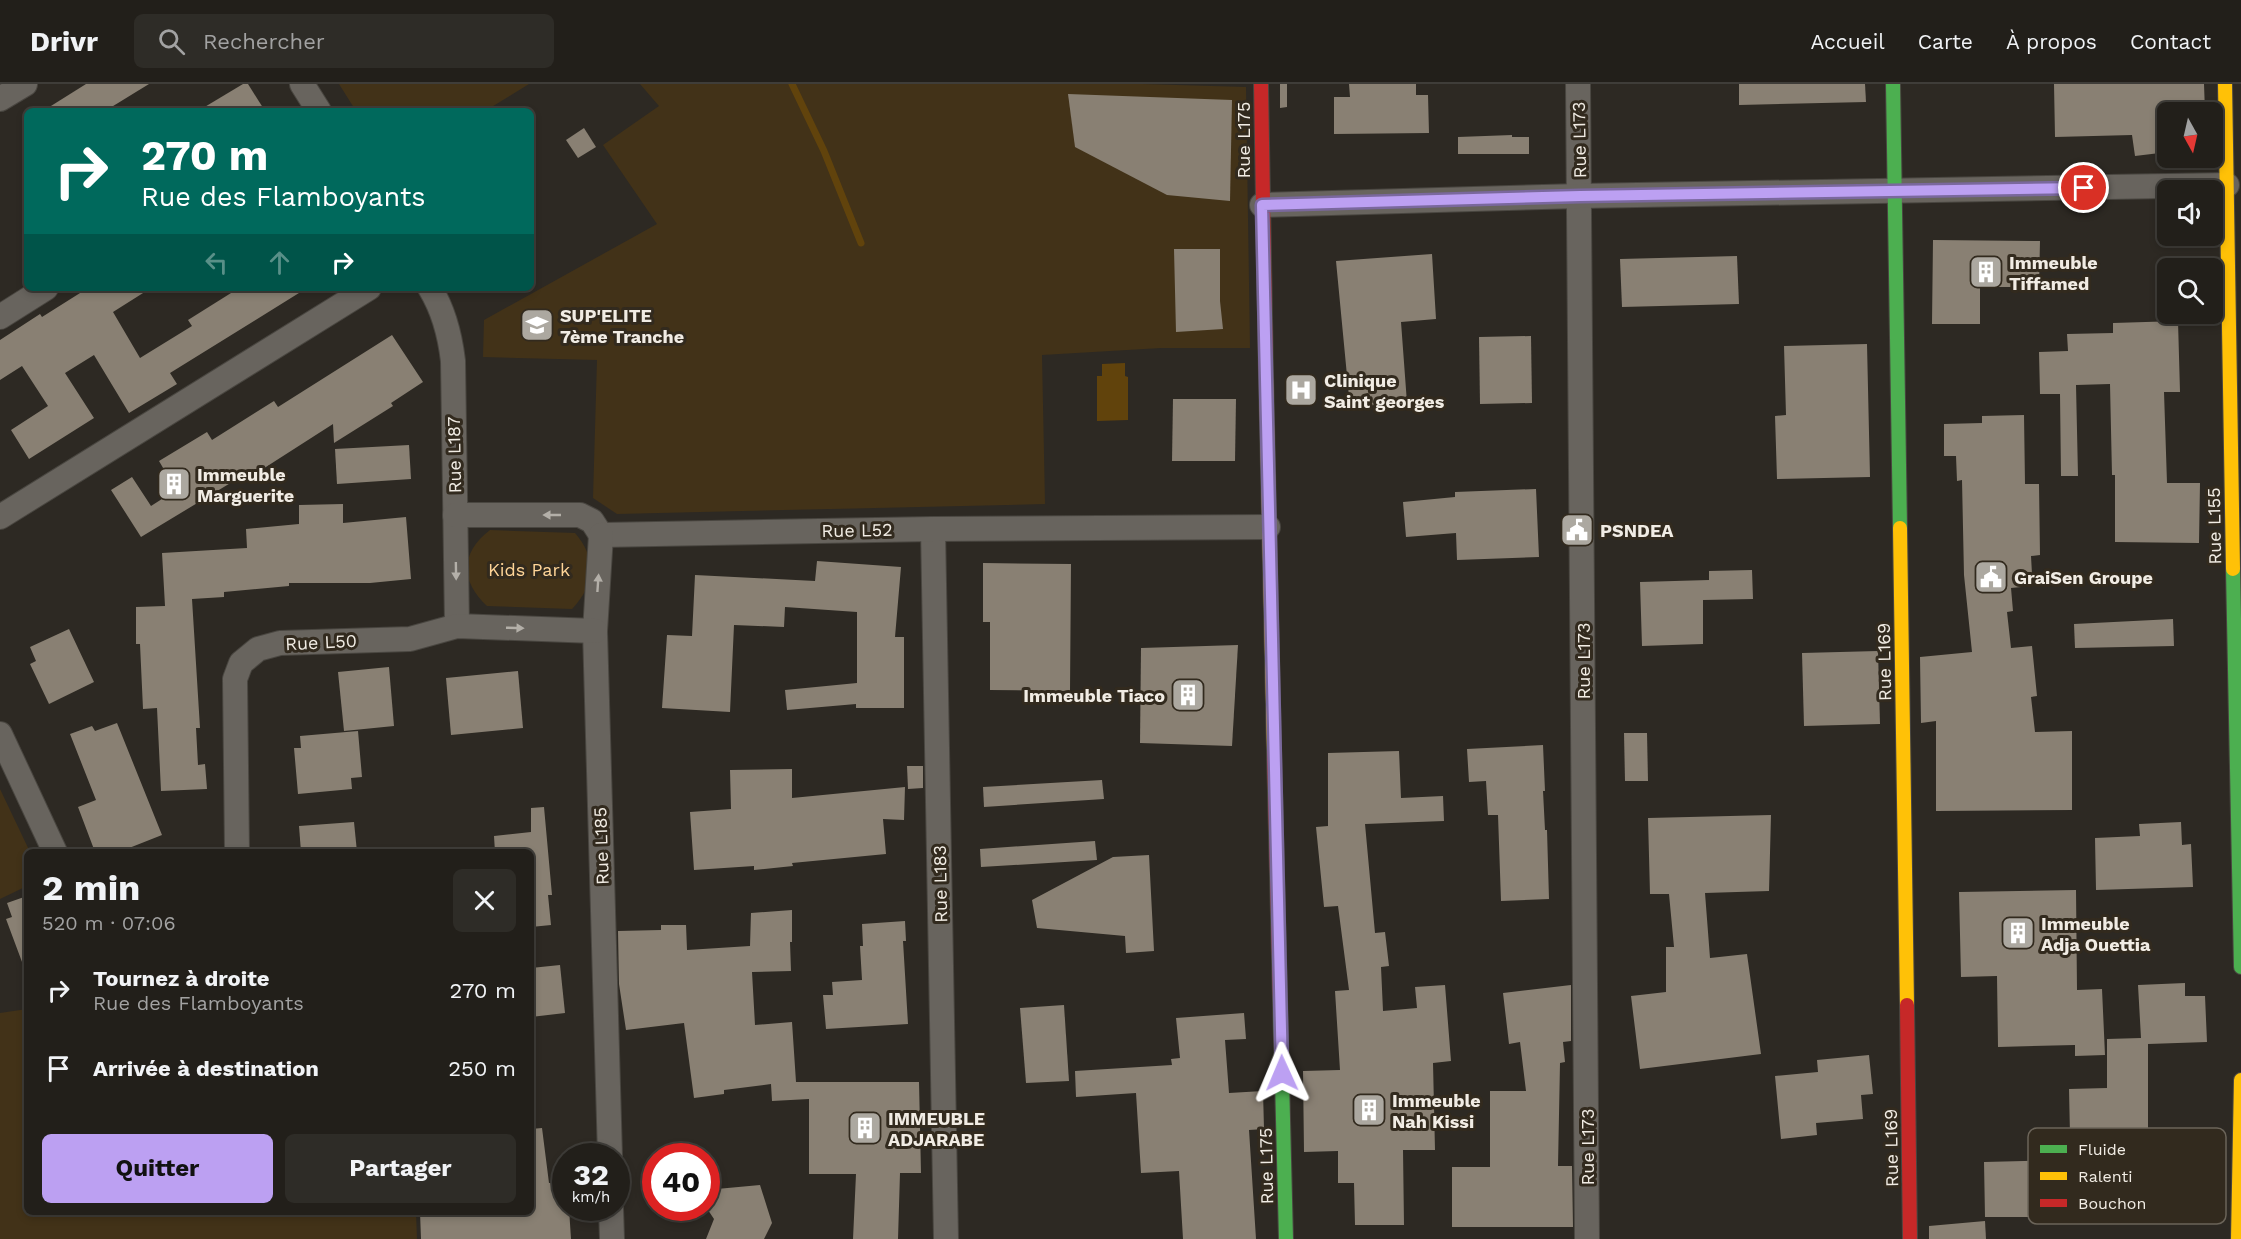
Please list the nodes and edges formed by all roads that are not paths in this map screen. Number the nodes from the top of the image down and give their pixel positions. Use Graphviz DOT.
graph roads {
  1 [pos="25,84"];
  2 [pos="302,84"];
  3 [pos="1261,84"];
  4 [pos="1578,84"];
  5 [pos="1893,84"];
  6 [pos="2225,84"];
  7 [pos="0,99"];
  8 [pos="317,108"];
  9 [pos="2234,185"];
  10 [pos="1896,191"];
  11 [pos="1580,196"];
  12 [pos="1262,205"];
  13 [pos="41,291"];
  14 [pos="364,291"];
  15 [pos="432,291"];
  16 [pos="0,317"];
  17 [pos="2235,388"];
  18 [pos="455,515"];
  19 [pos="0,517"];
  20 [pos="1268,527"];
  21 [pos="933,529"];
  22 [pos="601,536"];
  23 [pos="457,627"];
  24 [pos="595,631"];
  25 [pos="0,734"];
  26 [pos="54,849"];
  27 [pos="237,849"];
  28 [pos="2241,967"];
  29 [pos="2241,1080"];
  30 [pos="610,1143"];
  31 [pos="611,1221"];
  32 [pos="612,1239"];
  33 [pos="946,1239"];
  34 [pos="1286,1239"];
  35 [pos="1587,1239"];
  36 [pos="1910,1239"];
  37 [pos="2238,1239"];
  1 -- 7 [label="street"];
  2 -- 8 [label="street"];
  3 -- 12 [label="street, Rue L175"];
  4 -- 11 [label="street, Rue L173"];
  5 -- 10 [label="street, Rue L169"];
  6 -- 9 [label="street, Rue L155"];
  9 -- 10 [label="street"];
  9 -- 17 [label="street, Rue L155"];
  10 -- 11 [label="street"];
  10 -- 36 [label="street, Rue L169"];
  11 -- 12 [label="street"];
  11 -- 35 [label="street, Rue L173"];
  12 -- 20 [label="street, Rue L175"];
  13 -- 16 [label="street"];
  14 -- 19 [label="street"];
  15 -- 18 [label="street, Rue L187"];
  17 -- 28 [label="street, Rue L155"];
  22 -- 18 [label="street, one-way"];
  18 -- 23 [label="street, Rue L187, one-way"];
  20 -- 21 [label="street, Rue L52"];
  20 -- 34 [label="street, Rue L175"];
  21 -- 22 [label="street, Rue L52"];
  21 -- 33 [label="street, Rue L183"];
  24 -- 22 [label="street, Rue L185, one-way"];
  23 -- 24 [label="street, Rue L50, one-way"];
  23 -- 27 [label="street, Rue L50"];
  24 -- 30 [label="street, Rue L185"];
  25 -- 26 [label="street"];
  29 -- 37 [label="street"];
  31 -- 32 [label="street"];
}
